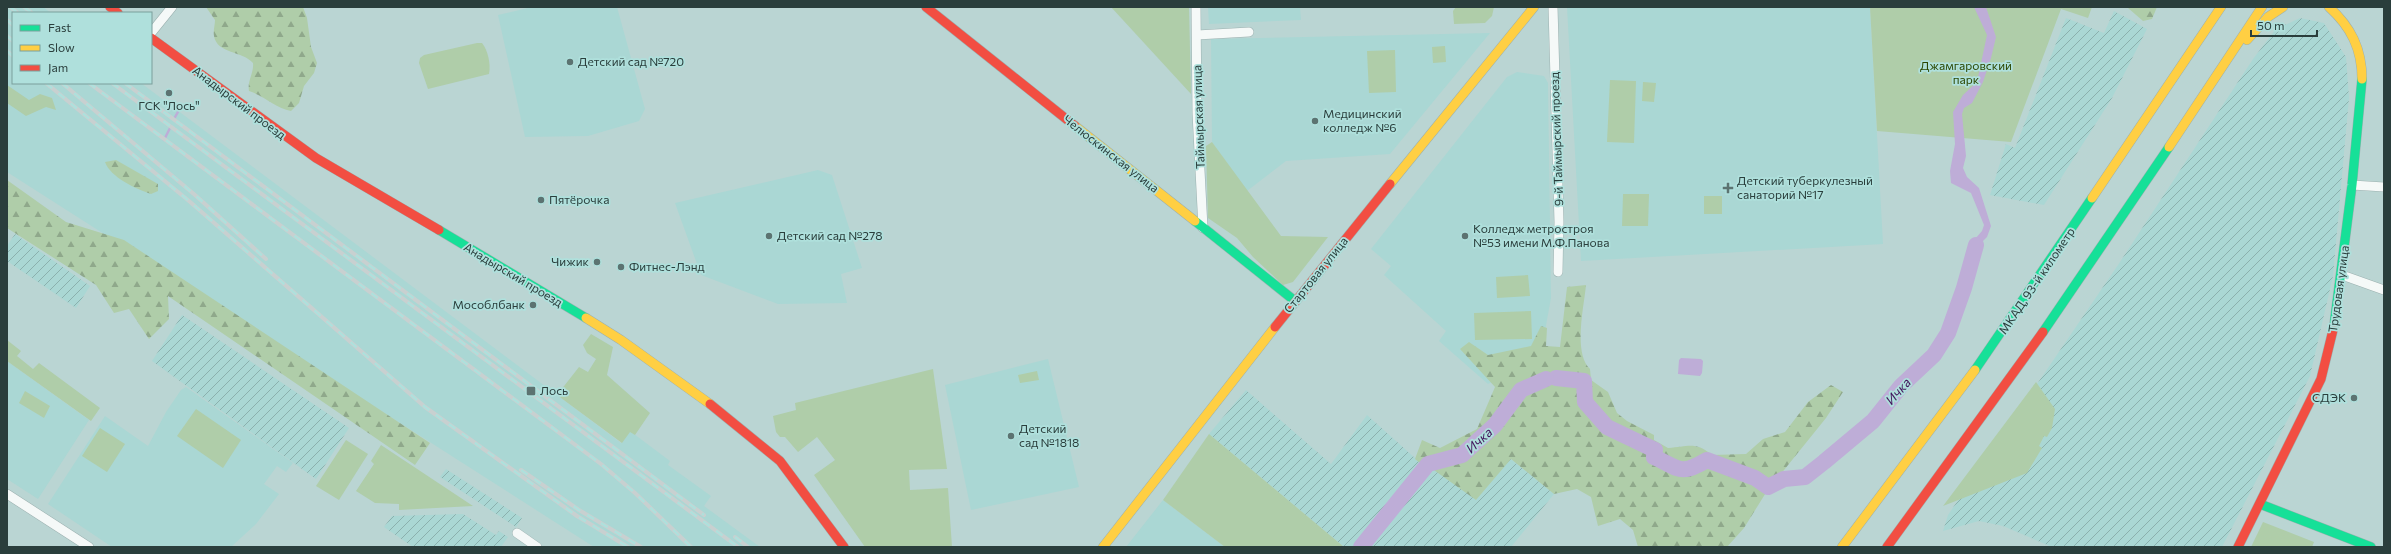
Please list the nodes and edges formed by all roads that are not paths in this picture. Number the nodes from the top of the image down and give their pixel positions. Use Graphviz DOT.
graph roads {
  1 [pos="172,7"];
  2 [pos="926,7"];
  3 [pos="1196,7"];
  4 [pos="1534,7"];
  5 [pos="1554,7"];
  6 [pos="2221,7"];
  7 [pos="2262,7"];
  8 [pos="2283,7"];
  9 [pos="2330,8"];
  10 [pos="152,32"];
  11 [pos="1249,32"];
  12 [pos="1197,35"];
  13 [pos="152,39"];
  14 [pos="2223,67"];
  15 [pos="2352,185"];
  16 [pos="2384,186"];
  17 [pos="1203,228"];
  18 [pos="1558,272"];
  19 [pos="2342,275"];
  20 [pos="2384,290"];
  21 [pos="1295,301"];
  22 [pos="7,494"];
  23 [pos="2260,504"];
  24 [pos="517,533"];
  25 [pos="89,547"];
  26 [pos="537,547"];
  27 [pos="844,547"];
  28 [pos="1103,547"];
  29 [pos="1842,547"];
  30 [pos="1887,547"];
  31 [pos="2238,547"];
  32 [pos="2371,547"];
  1 -- 10 [label="street"];
  2 -- 17 [label="main road, Челюскинская улица"];
  3 -- 12 [label="street, Таймырская улица"];
  4 -- 21 [label="main road, Стартовая улица"];
  5 -- 18 [label="street, 9-й Таймырский проезд"];
  6 -- 29 [label="main road, МКАД, 93-й километр"];
  7 -- 14 [label="main road"];
  8 -- 14 [label="main road"];
  9 -- 15 [label="main road, Трудовая улица"];
  11 -- 12 [label="street"];
  12 -- 17 [label="street, Таймырская улица"];
  13 -- 27 [label="main road, Анадырский проезд"];
  14 -- 30 [label="main road"];
  15 -- 16 [label="street"];
  15 -- 19 [label="main road, Трудовая улица"];
  17 -- 21 [label="main road, Челюскинская улица"];
  19 -- 20 [label="street"];
  19 -- 23 [label="main road, Трудовая улица"];
  21 -- 28 [label="main road, Стартовая улица"];
  22 -- 25 [label="street"];
  23 -- 31 [label="main road, Трудовая улица"];
  23 -- 32 [label="main road"];
  24 -- 26 [label="street"];
}
